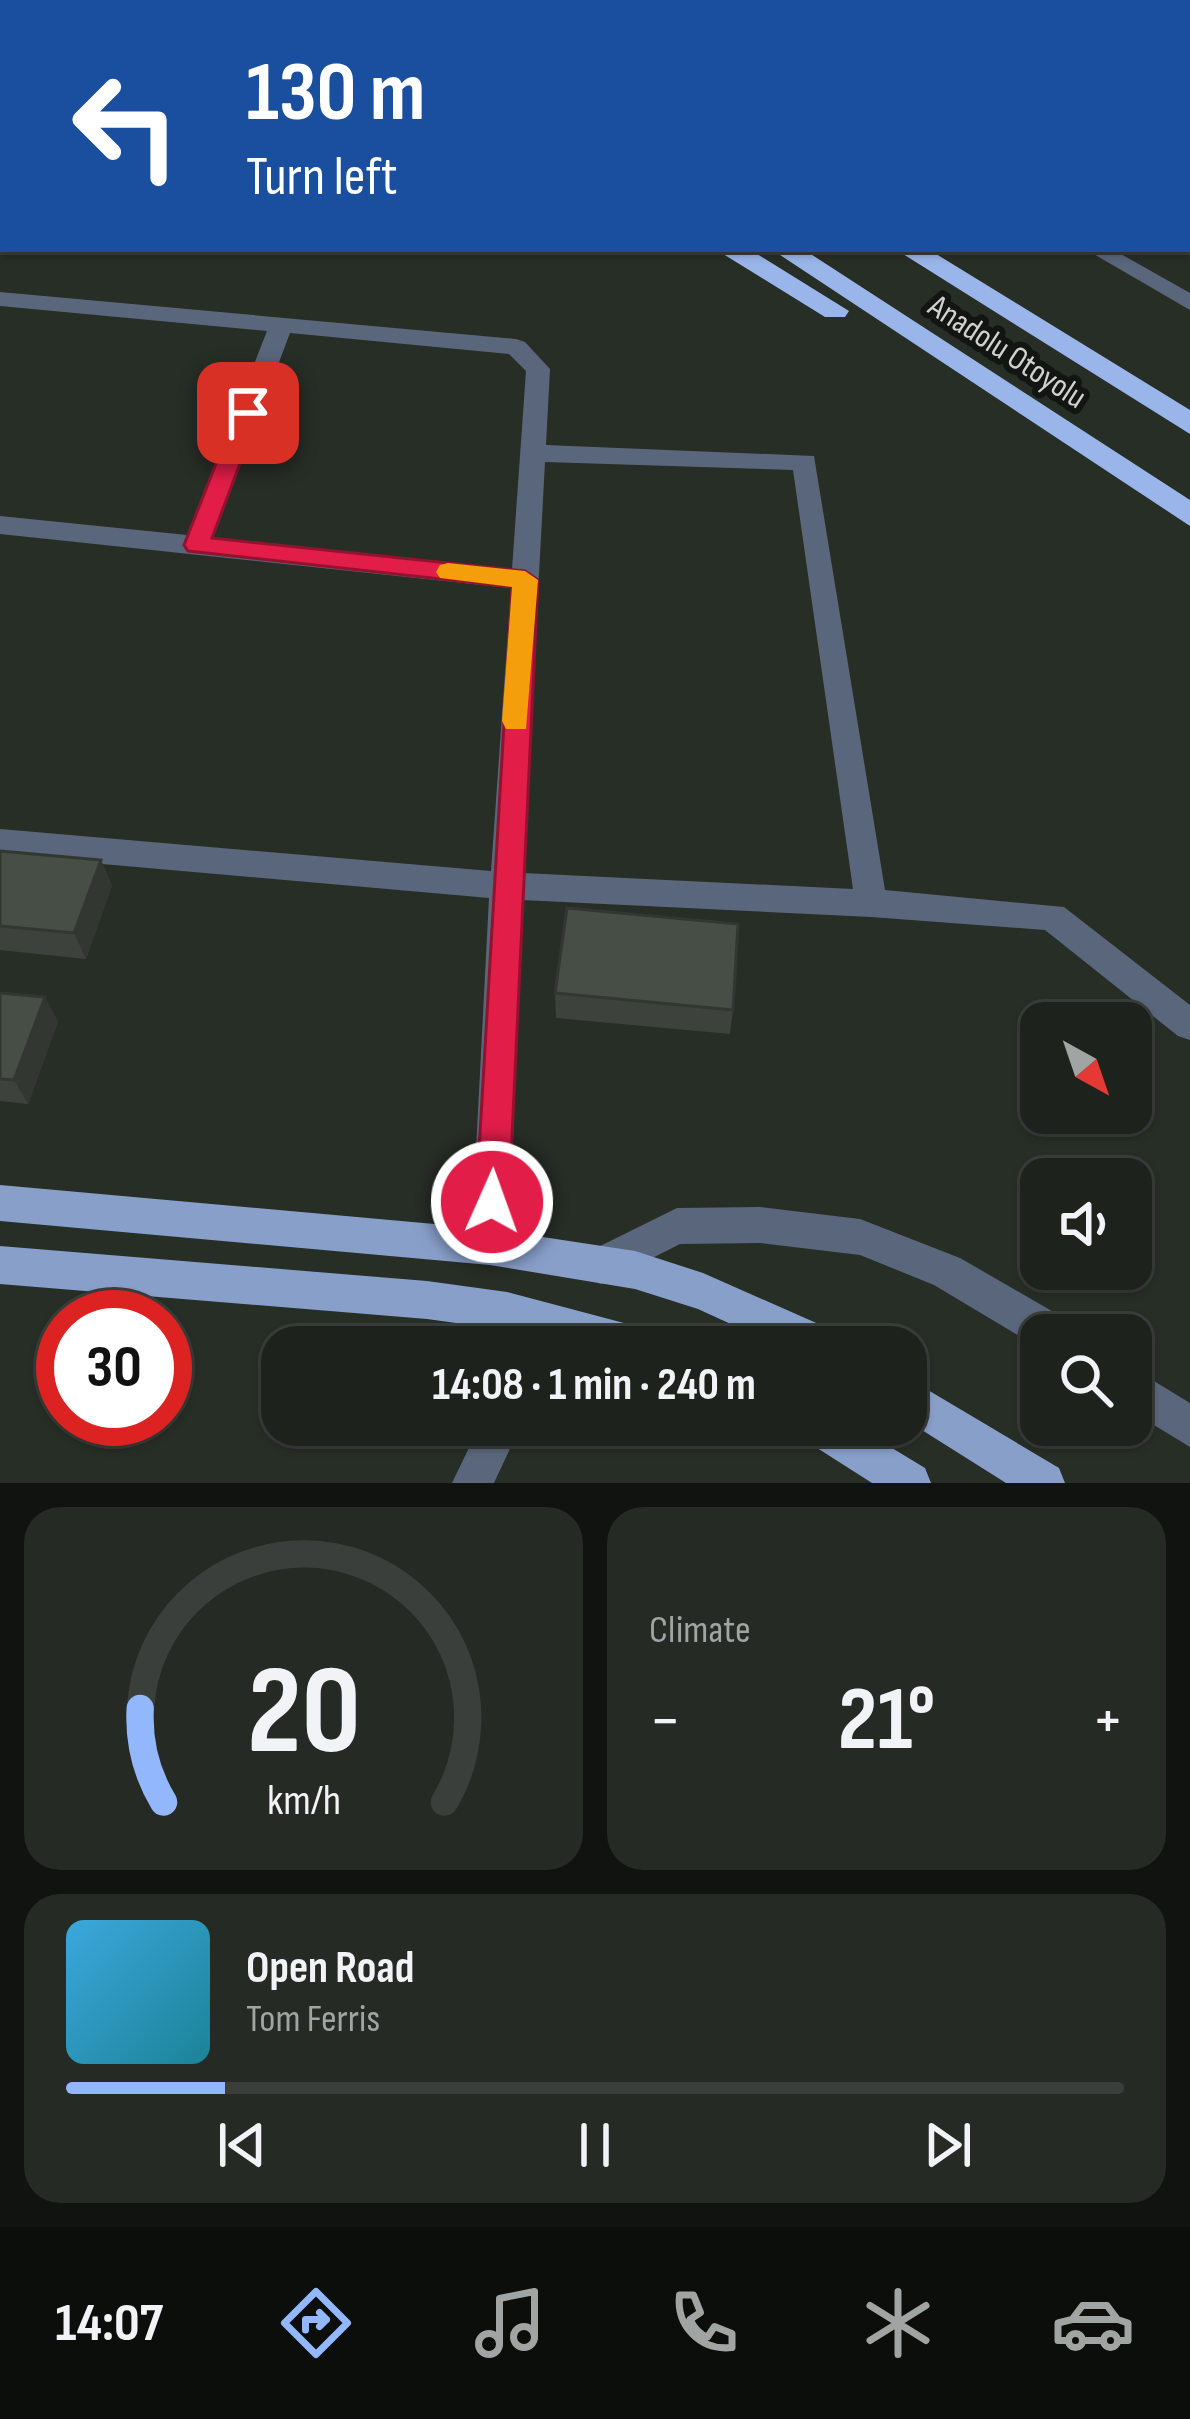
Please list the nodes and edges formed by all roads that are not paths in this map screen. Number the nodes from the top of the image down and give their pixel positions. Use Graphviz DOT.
graph roads {
  1 [pos="734,252"];
  2 [pos="790,252"];
  3 [pos="914,252"];
  4 [pos="1101,252"];
  5 [pos="0,299"];
  6 [pos="28,302"];
  7 [pos="1190,302"];
  8 [pos="0,323"];
  9 [pos="281,325"];
  10 [pos="965,367"];
  11 [pos="1190,424"];
  12 [pos="532,453"];
  13 [pos="1190,515"];
  14 [pos="0,525"];
  15 [pos="197,545"];
  16 [pos="525,580"];
  17 [pos="0,842"];
  18 [pos="506,886"];
  19 [pos="871,903"];
  20 [pos="1190,1024"];
  21 [pos="0,1204"];
  22 [pos="490,1246"];
  23 [pos="601,1264"];
  24 [pos="0,1265"];
  25 [pos="1020,1314"];
  26 [pos="515,1326"];
  27 [pos="778,1326"];
  28 [pos="1152,1401"];
  29 [pos="927,1410"];
  30 [pos="1190,1427"];
  31 [pos="490,1446"];
  32 [pos="851,1446"];
  33 [pos="472,1483"];
  34 [pos="910,1483"];
  35 [pos="1044,1483"];
  1 -- 10 [label="highway"];
  2 -- 10 [label="highway, Anadolu Otoyolu"];
  3 -- 11 [label="highway, Anadolu Otoyolu"];
  4 -- 7 [label="street"];
  5 -- 6 [label="street"];
  6 -- 8 [label="street"];
  6 -- 9 [label="street"];
  9 -- 12 [label="street"];
  9 -- 15 [label="street"];
  10 -- 13 [label="highway, Anadolu Otoyolu"];
  12 -- 16 [label="street"];
  12 -- 19 [label="street"];
  14 -- 15 [label="street"];
  15 -- 16 [label="street"];
  16 -- 18 [label="street"];
  17 -- 18 [label="street"];
  18 -- 19 [label="street"];
  18 -- 22 [label="street"];
  19 -- 20 [label="street"];
  21 -- 22 [label="main road"];
  22 -- 23 [label="main road"];
  23 -- 25 [label="street"];
  23 -- 27 [label="main road"];
  24 -- 26 [label="main road"];
  28 -- 30 [label="street"];
  29 -- 35 [label="main road"];
  31 -- 33 [label="street"];
  32 -- 34 [label="main road"];
}
